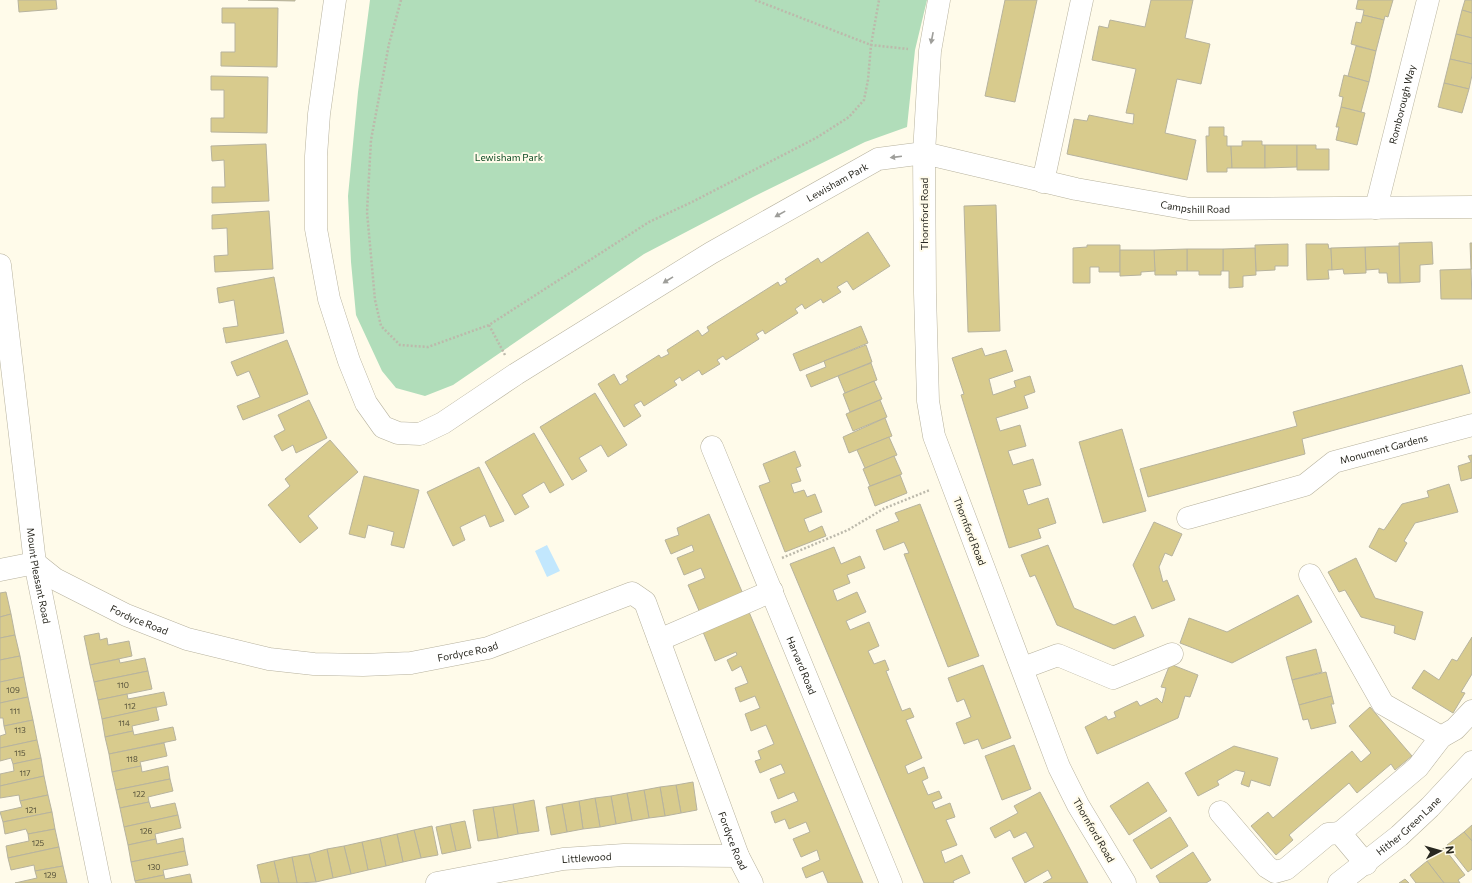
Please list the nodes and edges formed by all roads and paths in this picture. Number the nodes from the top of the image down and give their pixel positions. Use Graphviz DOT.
graph roads {
  1 [pos="335,0"];
  2 [pos="401,0"];
  3 [pos="755,0"];
  4 [pos="879,0"];
  5 [pos="939,0"];
  6 [pos="1082,0"];
  7 [pos="1428,0"];
  8 [pos="871,46"];
  9 [pos="930,51"];
  10 [pos="924,153"];
  11 [pos="1043,182"];
  12 [pos="1472,207"];
  13 [pos="1376,208"];
  14 [pos="0,265"];
  15 [pos="489,325"];
  16 [pos="516,374"];
  17 [pos="1472,425"];
  18 [pos="712,447"];
  19 [pos="952,482"];
  20 [pos="1188,518"];
  21 [pos="36,563"];
  22 [pos="761,566"];
  23 [pos="0,570"];
  24 [pos="1310,575"];
  25 [pos="772,591"];
  26 [pos="659,640"];
  27 [pos="1172,654"];
  28 [pos="1023,668"];
  29 [pos="1472,711"];
  30 [pos="1441,737"];
  31 [pos="1472,762"];
  32 [pos="1220,812"];
  33 [pos="1340,833"];
  34 [pos="738,856"];
  35 [pos="1366,864"];
  36 [pos="100,883"];
  37 [pos="437,883"];
  38 [pos="752,883"];
  39 [pos="892,883"];
  40 [pos="1125,883"];
  41 [pos="1339,883"];
  1 -- 16 [label="street, Lewisham Park"];
  2 -- 15 [label="path"];
  3 -- 8 [label="path"];
  4 -- 8 [label="path"];
  5 -- 9 [label="street, one-way"];
  6 -- 11 [label="street"];
  7 -- 13 [label="street, Romborough Way"];
  8 -- 9 [label="path"];
  8 -- 15 [label="path"];
  9 -- 10 [label="street"];
  10 -- 11 [label="street, Campshill Road"];
  10 -- 16 [label="street, Lewisham Park, one-way"];
  10 -- 19 [label="street, Thornford Road"];
  11 -- 13 [label="street, Campshill Road"];
  12 -- 13 [label="street, Campshill Road"];
  14 -- 21 [label="street, Mount Pleasant Road"];
  15 -- 16 [label="path"];
  17 -- 20 [label="street, Monument Gardens"];
  18 -- 22 [label="street, Harvard Road"];
  19 -- 22 [label="path"];
  19 -- 28 [label="street, Thornford Road"];
  21 -- 23 [label="street"];
  21 -- 26 [label="street, Fordyce Road"];
  21 -- 36 [label="street, Mount Pleasant Road"];
  22 -- 25 [label="street, Harvard Road"];
  24 -- 30 [label="street"];
  25 -- 26 [label="street"];
  25 -- 39 [label="street, Harvard Road"];
  26 -- 34 [label="street, Fordyce Road"];
  27 -- 28 [label="street"];
  28 -- 40 [label="street, Thornford Road"];
  29 -- 30 [label="street"];
  30 -- 33 [label="street"];
  31 -- 35 [label="street, Hither Green Lane"];
  32 -- 33 [label="street"];
  33 -- 35 [label="street"];
  34 -- 37 [label="street, Littlewood"];
  34 -- 38 [label="street, Fordyce Road"];
  35 -- 41 [label="street, Hither Green Lane"];
}
